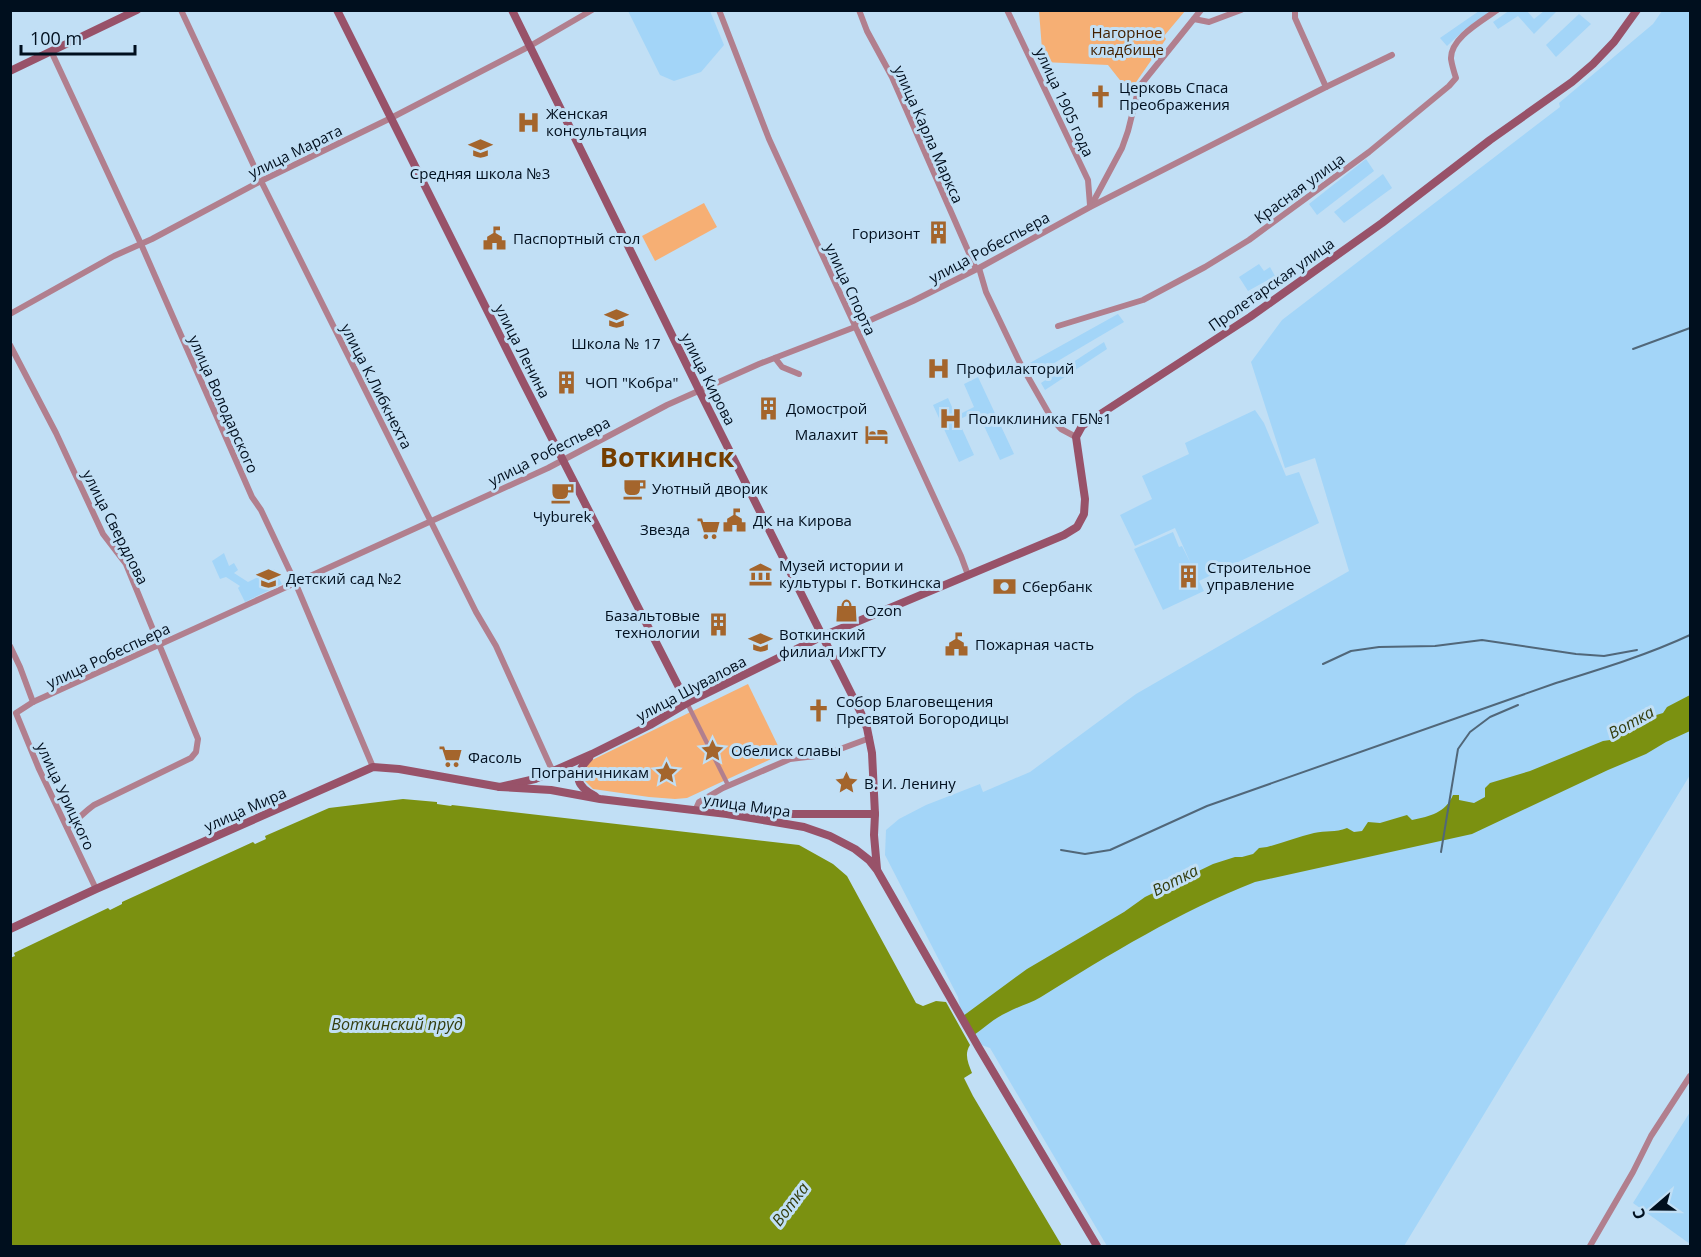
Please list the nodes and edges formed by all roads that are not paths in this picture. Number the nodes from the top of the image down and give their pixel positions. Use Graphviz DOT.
graph roads {
  1 [pos="137,10"];
  2 [pos="181,10"];
  3 [pos="337,10"];
  4 [pos="512,10"];
  5 [pos="592,10"];
  6 [pos="719,10"];
  7 [pos="859,10"];
  8 [pos="1007,10"];
  9 [pos="1201,10"];
  10 [pos="1241,10"];
  11 [pos="1295,10"];
  12 [pos="1497,10"];
  13 [pos="1637,10"];
  14 [pos="1194,19"];
  15 [pos="530,46"];
  16 [pos="51,51"];
  17 [pos="1392,55"];
  18 [pos="10,71"];
  19 [pos="1326,87"];
  20 [pos="391,118"];
  21 [pos="261,181"];
  22 [pos="1090,207"];
  23 [pos="141,244"];
  24 [pos="977,268"];
  25 [pos="10,314"];
  26 [pos="1058,326"];
  27 [pos="855,327"];
  28 [pos="10,345"];
  29 [pos="775,358"];
  30 [pos="799,374"];
  31 [pos="699,390"];
  32 [pos="1076,438"];
  33 [pos="563,459"];
  34 [pos="431,520"];
  35 [pos="968,575"];
  36 [pos="295,582"];
  37 [pos="823,636"];
  38 [pos="158,645"];
  39 [pos="10,646"];
  40 [pos="33,702"];
  41 [pos="687,703"];
  42 [pos="16,713"];
  43 [pos="870,738"];
  44 [pos="592,754"];
  45 [pos="373,767"];
  46 [pos="553,772"];
  47 [pos="727,783"];
  48 [pos="500,787"];
  49 [pos="600,800"];
  50 [pos="695,812"];
  51 [pos="727,814"];
  52 [pos="875,814"];
  53 [pos="68,827"];
  54 [pos="877,870"];
  55 [pos="96,889"];
  56 [pos="10,929"];
  57 [pos="1690,1076"];
  58 [pos="1097,1246"];
  59 [pos="1590,1246"];
  1 -- 16 [label="main road"];
  2 -- 21 [label="street, улица К.Либкнехта"];
  3 -- 20 [label="main road, улица Ленина"];
  4 -- 15 [label="main road, улица Кирова"];
  5 -- 15 [label="street, улица Марата"];
  6 -- 27 [label="street, улица Спорта"];
  7 -- 24 [label="street, улица Карла Маркса"];
  8 -- 22 [label="street, улица 1905 года"];
  9 -- 14 [label="street"];
  10 -- 14 [label="street"];
  11 -- 19 [label="street"];
  12 -- 26 [label="street, Красная улица"];
  13 -- 32 [label="main road, Пролетарская улица"];
  14 -- 22 [label="street"];
  15 -- 20 [label="street, улица Марата"];
  15 -- 31 [label="main road, улица Кирова"];
  16 -- 18 [label="main road"];
  16 -- 23 [label="street, улица Володарского"];
  17 -- 19 [label="street, улица Робеспьера"];
  19 -- 22 [label="street, улица Робеспьера"];
  20 -- 21 [label="street, улица Марата"];
  20 -- 33 [label="main road, улица Ленина"];
  21 -- 23 [label="street, улица Марата"];
  21 -- 34 [label="street, улица К.Либкнехта"];
  22 -- 24 [label="street, улица Робеспьера"];
  23 -- 25 [label="street, улица Марата"];
  23 -- 36 [label="street, улица Володарского"];
  24 -- 27 [label="street, улица Робеспьера"];
  24 -- 32 [label="street, улица Карла Маркса"];
  27 -- 29 [label="street, улица Робеспьера"];
  27 -- 35 [label="street, улица Спорта"];
  28 -- 38 [label="street, улица Свердлова"];
  29 -- 30 [label="street"];
  29 -- 31 [label="street, улица Робеспьера"];
  31 -- 33 [label="street, улица Робеспьера"];
  31 -- 37 [label="main road, улица Кирова"];
  32 -- 35 [label="main road"];
  33 -- 34 [label="street, улица Робеспьера"];
  33 -- 41 [label="main road, улица Ленина"];
  34 -- 36 [label="street, улица Робеспьера"];
  34 -- 46 [label="street, улица К.Либкнехта"];
  35 -- 37 [label="main road, улица Шувалова"];
  36 -- 38 [label="street, улица Робеспьера"];
  36 -- 45 [label="street, улица Володарского"];
  37 -- 41 [label="main road, улица Шувалова"];
  37 -- 43 [label="main road, улица Кирова"];
  38 -- 40 [label="street, улица Робеспьера"];
  38 -- 53 [label="street, улица Свердлова"];
  39 -- 40 [label="street"];
  40 -- 42 [label="street, улица Робеспьера"];
  41 -- 44 [label="main road, улица Шувалова"];
  41 -- 47 [label="street"];
  42 -- 53 [label="street, улица Урицкого"];
  43 -- 50 [label="street"];
  43 -- 52 [label="main road, улица Кирова"];
  44 -- 46 [label="main road, улица Мира"];
  44 -- 49 [label="main road"];
  45 -- 48 [label="main road, улица Мира"];
  45 -- 55 [label="main road, улица Мира"];
  46 -- 48 [label="main road, улица Мира"];
  48 -- 49 [label="main road, улица Мира"];
  49 -- 50 [label="main road, улица Мира"];
  50 -- 51 [label="main road, улица Мира"];
  51 -- 52 [label="main road"];
  51 -- 54 [label="main road, улица Мира"];
  52 -- 54 [label="main road, улица Кирова"];
  53 -- 55 [label="street, улица Урицкого"];
  54 -- 58 [label="main road"];
  55 -- 56 [label="main road, улица Мира"];
  57 -- 59 [label="street"];
}
